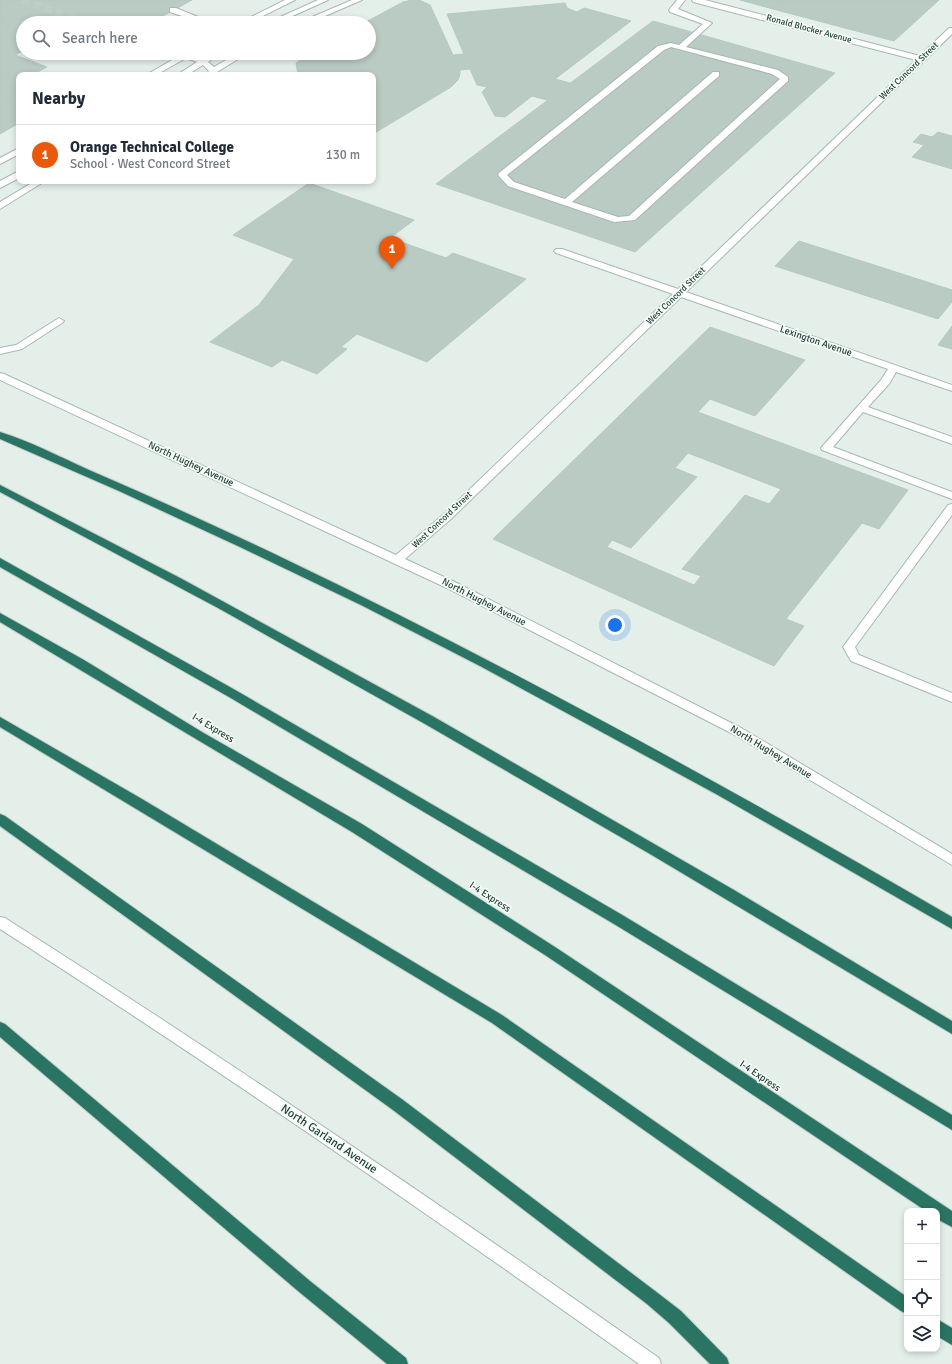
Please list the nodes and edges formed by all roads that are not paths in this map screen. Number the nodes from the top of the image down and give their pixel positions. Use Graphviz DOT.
graph roads {
  1 [pos="291,0"];
  2 [pos="324,0"];
  3 [pos="358,0"];
  4 [pos="681,0"];
  5 [pos="696,0"];
  6 [pos="173,10"];
  7 [pos="190,16"];
  8 [pos="258,16"];
  9 [pos="287,16"];
  10 [pos="319,16"];
  11 [pos="952,30"];
  12 [pos="680,48"];
  13 [pos="921,59"];
  14 [pos="174,60"];
  15 [pos="198,60"];
  16 [pos="205,60"];
  17 [pos="233,60"];
  18 [pos="202,62"];
  19 [pos="155,72"];
  20 [pos="186,72"];
  21 [pos="212,72"];
  22 [pos="215,72"];
  23 [pos="716,74"];
  24 [pos="16,152"];
  25 [pos="0,162"];
  26 [pos="16,176"];
  27 [pos="36,184"];
  28 [pos="0,185"];
  29 [pos="566,203"];
  30 [pos="0,206"];
  31 [pos="559,250"];
  32 [pos="679,294"];
  33 [pos="59,321"];
  34 [pos="0,351"];
  35 [pos="894,368"];
  36 [pos="0,376"];
  37 [pos="952,388"];
  38 [pos="861,408"];
  39 [pos="0,435"];
  40 [pos="952,441"];
  41 [pos="0,488"];
  42 [pos="952,496"];
  43 [pos="952,507"];
  44 [pos="399,559"];
  45 [pos="0,562"];
  46 [pos="0,617"];
  47 [pos="952,698"];
  48 [pos="0,722"];
  49 [pos="0,819"];
  50 [pos="952,860"];
  51 [pos="0,922"];
  52 [pos="952,924"];
  53 [pos="0,1028"];
  54 [pos="952,1028"];
  55 [pos="952,1123"];
  56 [pos="952,1220"];
  57 [pos="904,1304"];
  58 [pos="940,1329"];
  59 [pos="952,1337"];
  60 [pos="400,1364"];
  61 [pos="653,1364"];
  62 [pos="721,1364"];
  1 -- 8 [label="street"];
  2 -- 9 [label="street"];
  3 -- 10 [label="street"];
  4 -- 12 [label="street"];
  5 -- 13 [label="street, Ronald Blocker Avenue"];
  6 -- 7 [label="street"];
  11 -- 13 [label="street, West Concord Street"];
  12 -- 29 [label="street"];
  12 -- 29 [label="street"];
  13 -- 32 [label="street, West Concord Street"];
  14 -- 19 [label="street"];
  15 -- 18 [label="street"];
  16 -- 18 [label="street"];
  17 -- 22 [label="street"];
  18 -- 20 [label="street"];
  18 -- 21 [label="street"];
  23 -- 29 [label="street"];
  24 -- 25 [label="street"];
  26 -- 28 [label="street"];
  27 -- 30 [label="street"];
  31 -- 32 [label="street, Lexington Avenue"];
  32 -- 35 [label="street, Lexington Avenue"];
  32 -- 44 [label="street, West Concord Street"];
  33 -- 34 [label="street"];
  35 -- 37 [label="street, Lexington Avenue"];
  35 -- 38 [label="street"];
  36 -- 44 [label="street, North Hughey Avenue"];
  38 -- 40 [label="street"];
  38 -- 42 [label="street"];
  39 -- 52 [label="highway"];
  41 -- 54 [label="highway"];
  43 -- 47 [label="street"];
  44 -- 50 [label="street, North Hughey Avenue"];
  45 -- 55 [label="highway"];
  46 -- 56 [label="highway, I-4 Express"];
  48 -- 57 [label="highway"];
  49 -- 62 [label="highway"];
  51 -- 61 [label="street, North Garland Avenue"];
  53 -- 60 [label="highway"];
  58 -- 59 [label="highway"];
}
